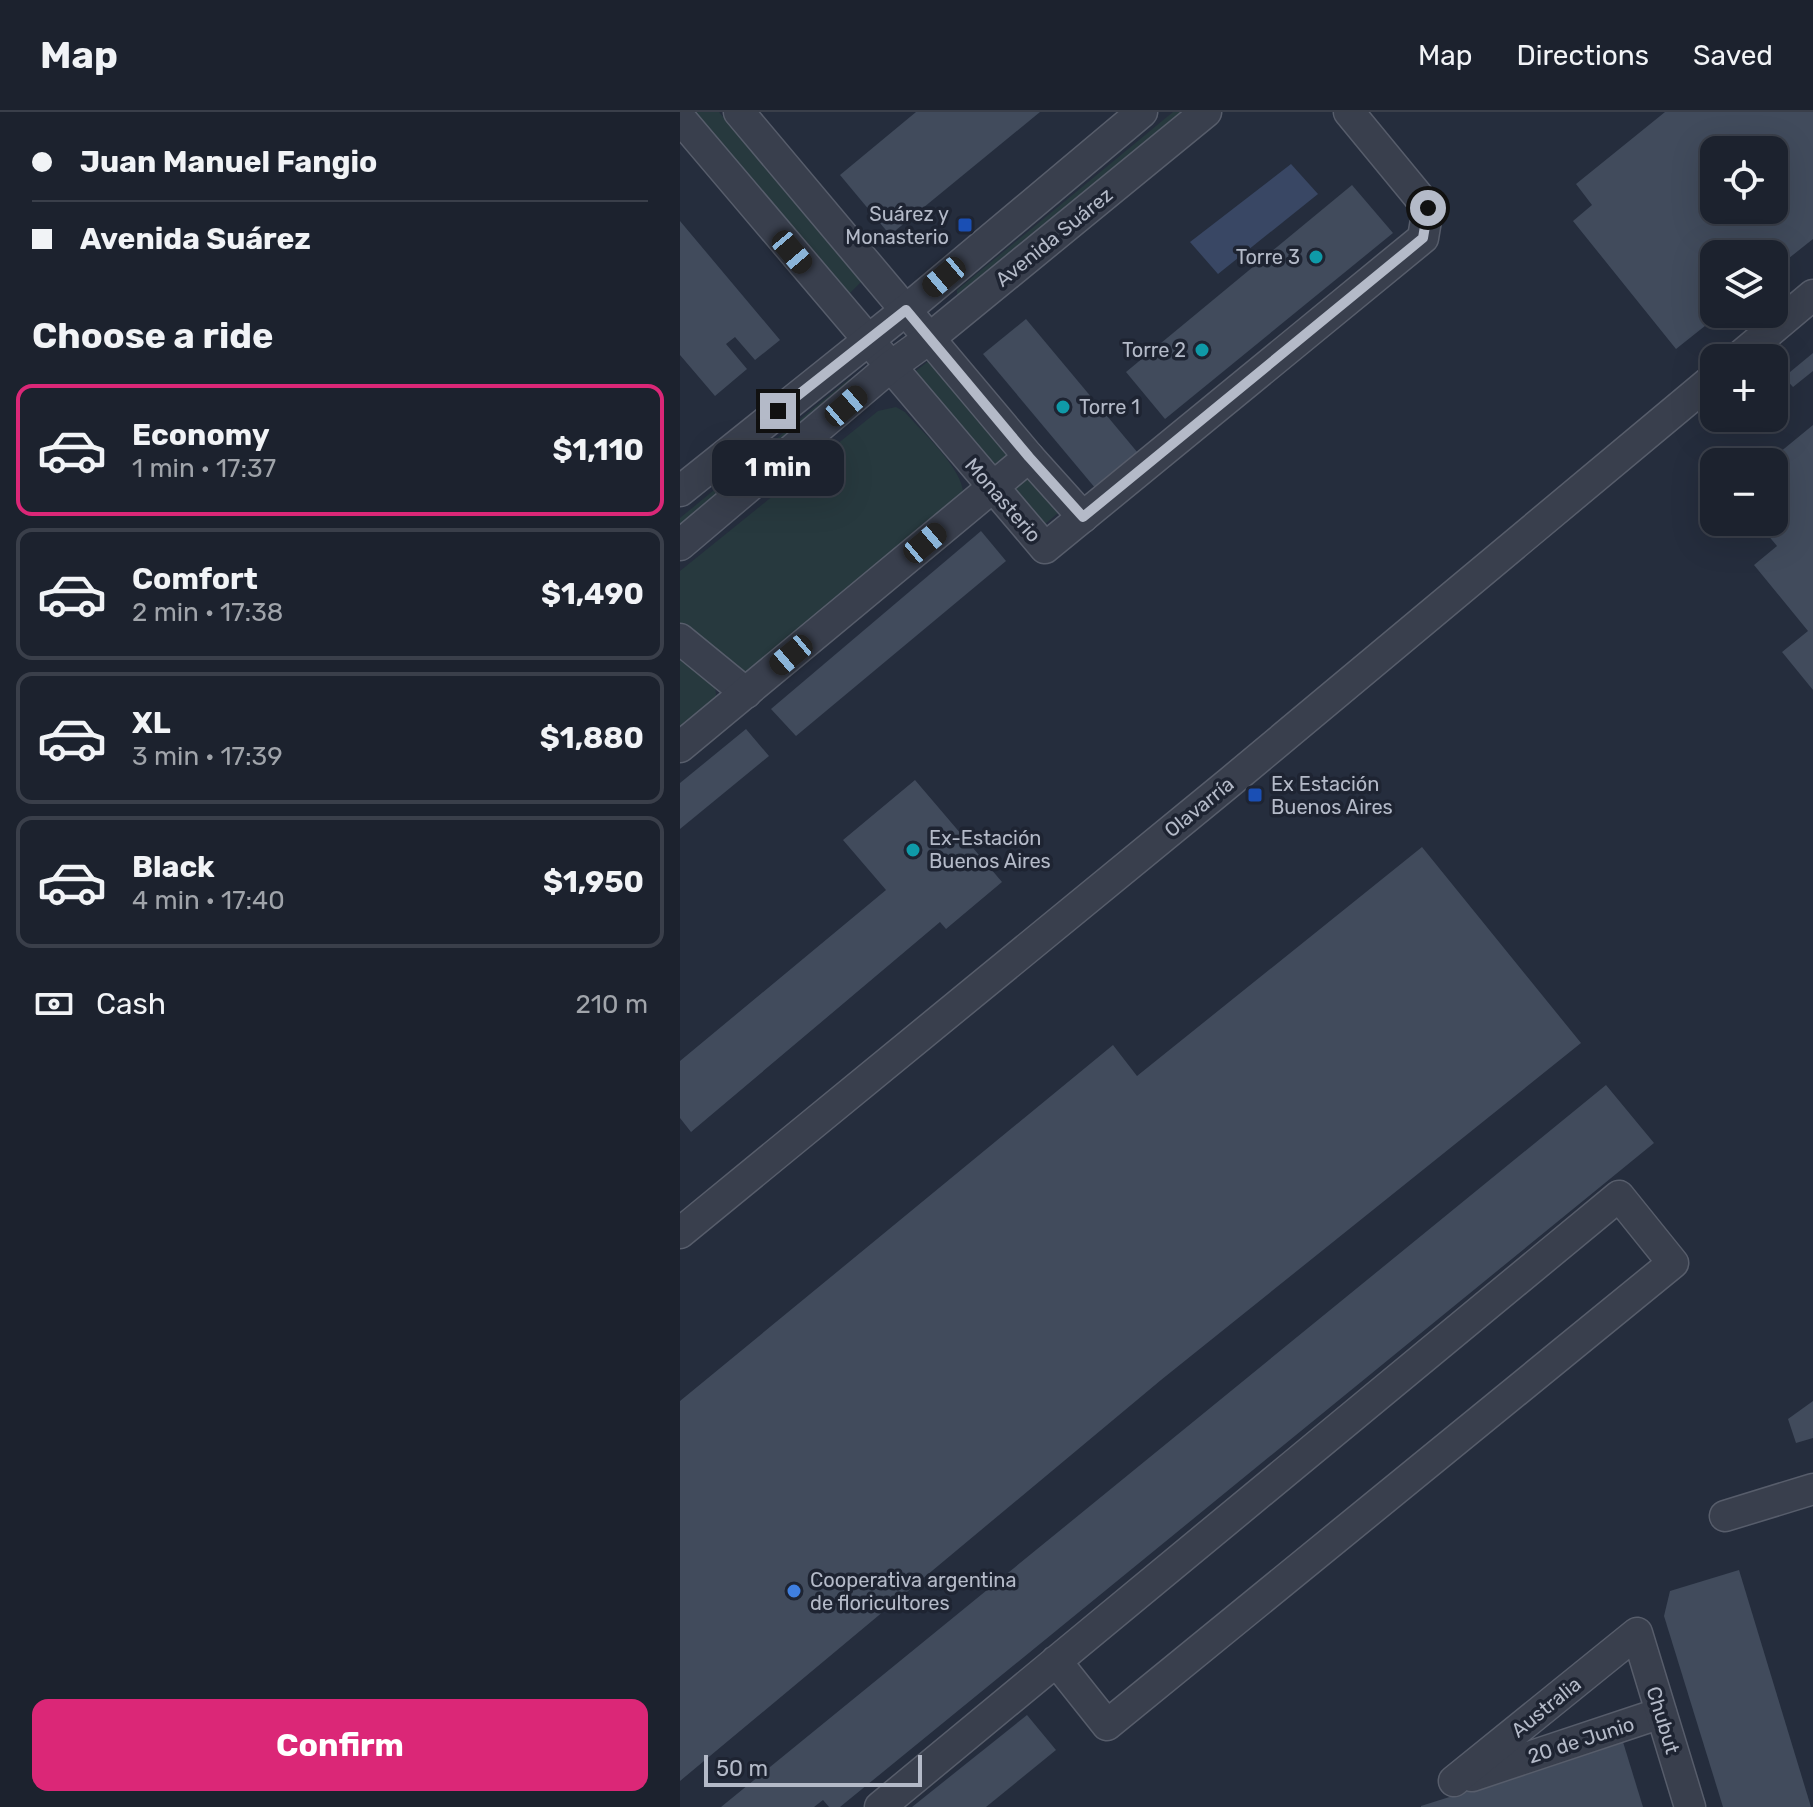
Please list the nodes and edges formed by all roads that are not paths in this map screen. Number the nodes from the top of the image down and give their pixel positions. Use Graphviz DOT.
graph roads {
  1 [pos="739,112"];
  2 [pos="1142,112"];
  3 [pos="1206,112"];
  4 [pos="1349,112"];
  5 [pos="680,118"];
  6 [pos="1813,295"];
  7 [pos="906,310"];
  8 [pos="930,338"];
  9 [pos="867,341"];
  10 [pos="1755,344"];
  11 [pos="890,367"];
  12 [pos="1700,390"];
  13 [pos="1029,457"];
  14 [pos="992,487"];
  15 [pos="680,491"];
  16 [pos="1083,517"];
  17 [pos="680,545"];
  18 [pos="680,639"];
  19 [pos="746,693"];
  20 [pos="680,747"];
  21 [pos="680,1233"];
  22 [pos="1813,1489"];
  23 [pos="1725,1516"];
  24 [pos="1637,1633"];
  25 [pos="1056,1661"];
  26 [pos="1661,1713"];
  27 [pos="1454,1781"];
  28 [pos="880,1807"];
  29 [pos="1690,1807"];
  1 -- 7 [label="street"];
  2 -- 7 [label="street, Avenida Suárez"];
  3 -- 8 [label="street, Avenida Suárez"];
  4 -- 16 [label="street"];
  5 -- 9 [label="street, Monasterio"];
  6 -- 10 [label="street"];
  7 -- 8 [label="street"];
  7 -- 9 [label="street, Avenida Suárez"];
  8 -- 11 [label="street, Avenida Suárez"];
  8 -- 13 [label="street"];
  9 -- 11 [label="street, Monasterio"];
  9 -- 15 [label="street, Avenida Suárez"];
  11 -- 14 [label="street, Monasterio"];
  11 -- 17 [label="street, Avenida Suárez"];
  12 -- 21 [label="street, Olavarría"];
  13 -- 14 [label="street"];
  13 -- 16 [label="street"];
  14 -- 16 [label="street, Monasterio"];
  14 -- 19 [label="street"];
  18 -- 19 [label="street"];
  19 -- 20 [label="street"];
  22 -- 23 [label="street"];
  24 -- 26 [label="street, Chubut"];
  24 -- 27 [label="street, Australia"];
  25 -- 25 [label="street"];
  25 -- 28 [label="street"];
  26 -- 27 [label="street, 20 de Junio"];
  26 -- 29 [label="street, Chubut"];
}
